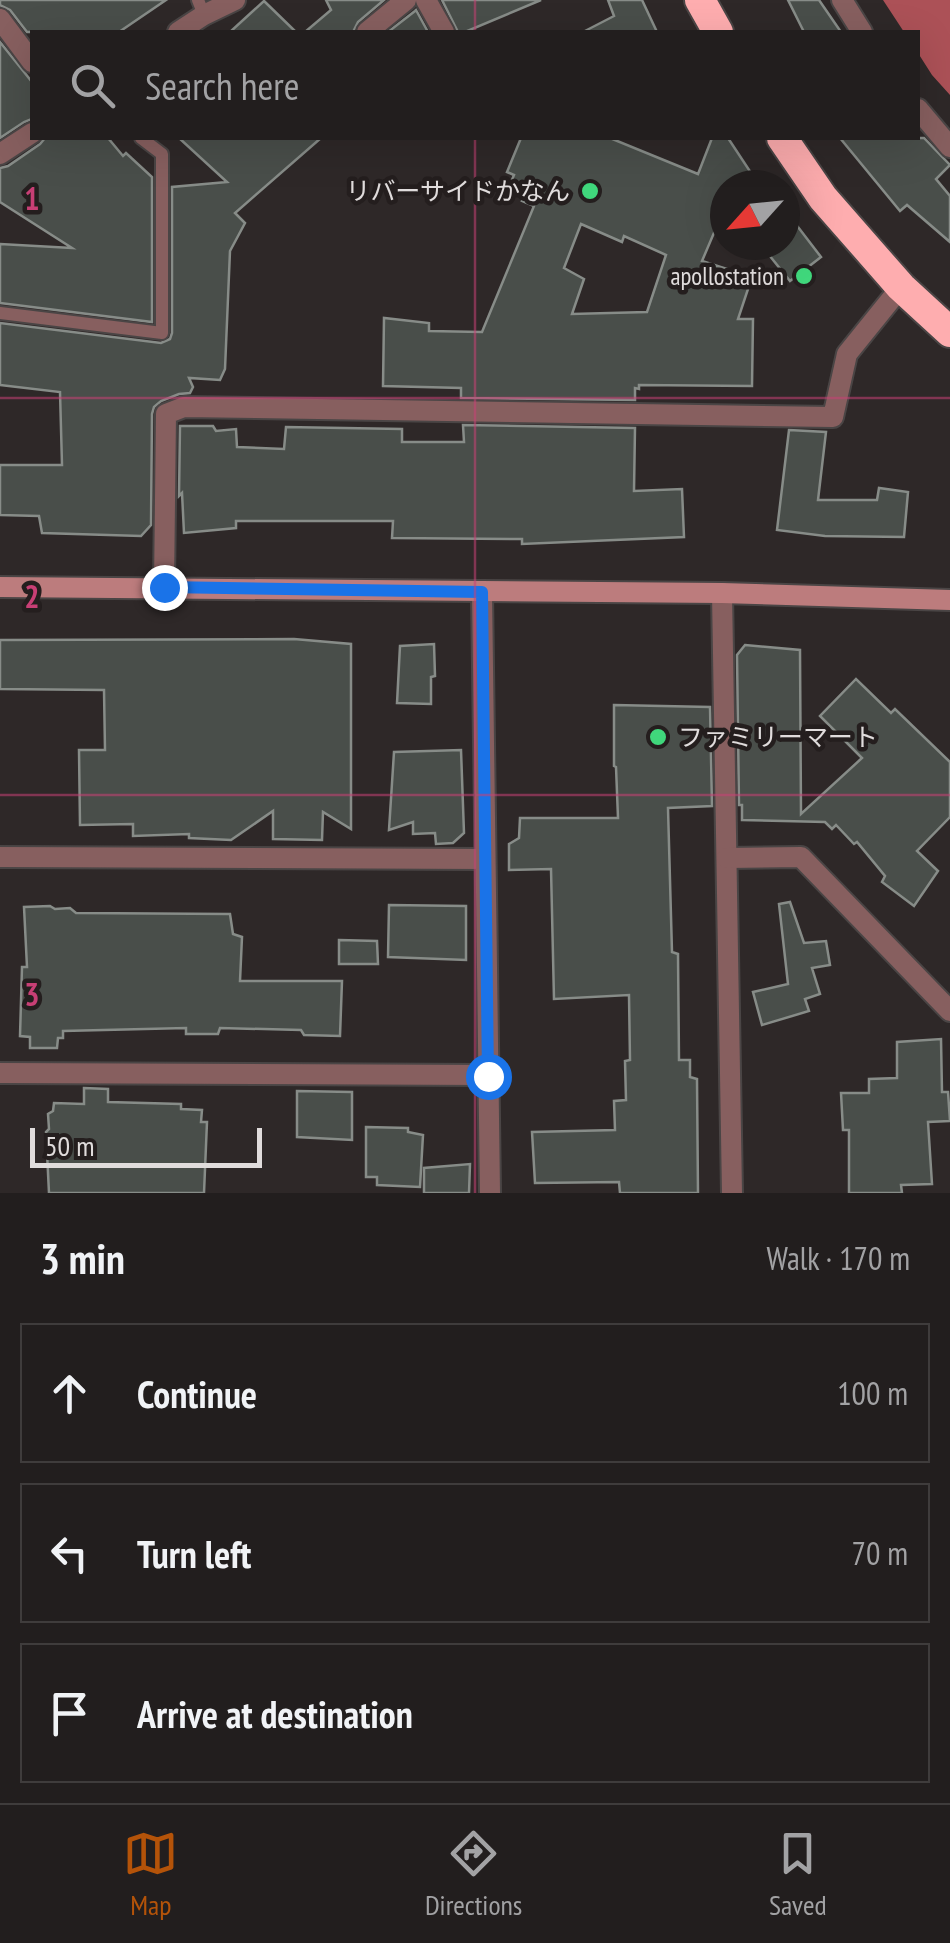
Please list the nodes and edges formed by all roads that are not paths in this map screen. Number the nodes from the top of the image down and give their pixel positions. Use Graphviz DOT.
graph roads {
  1 [pos="235,0"];
  2 [pos="406,0"];
  3 [pos="426,0"];
  4 [pos="700,0"];
  5 [pos="842,0"];
  6 [pos="201,8"];
  7 [pos="0,18"];
  8 [pos="180,30"];
  9 [pos="369,30"];
  10 [pos="443,30"];
  11 [pos="717,30"];
  12 [pos="861,30"];
  13 [pos="30,59"];
  14 [pos="920,111"];
  15 [pos="30,133"];
  16 [pos="144,140"];
  17 [pos="783,140"];
  18 [pos="950,147"];
  19 [pos="0,154"];
  20 [pos="901,287"];
  21 [pos="0,313"];
  22 [pos="950,332"];
  23 [pos="0,587"];
  24 [pos="164,587"];
  25 [pos="482,592"];
  26 [pos="722,593"];
  27 [pos="950,600"];
  28 [pos="0,857"];
  29 [pos="727,858"];
  30 [pos="485,859"];
  31 [pos="950,1011"];
  32 [pos="0,1073"];
  33 [pos="488,1076"];
  34 [pos="490,1193"];
  35 [pos="732,1193"];
  1 -- 6 [label="street"];
  2 -- 9 [label="street"];
  3 -- 10 [label="street"];
  4 -- 11 [label="highway"];
  5 -- 12 [label="street"];
  6 -- 8 [label="street"];
  7 -- 13 [label="street"];
  14 -- 18 [label="street"];
  15 -- 19 [label="street"];
  16 -- 21 [label="lane"];
  17 -- 20 [label="highway"];
  20 -- 22 [label="highway"];
  20 -- 24 [label="street"];
  23 -- 24 [label="street"];
  24 -- 25 [label="street"];
  25 -- 26 [label="street"];
  25 -- 30 [label="street"];
  26 -- 27 [label="street"];
  26 -- 29 [label="street"];
  28 -- 30 [label="street"];
  29 -- 31 [label="street"];
  29 -- 35 [label="street"];
  30 -- 33 [label="street"];
  32 -- 33 [label="street"];
  33 -- 34 [label="street"];
}
